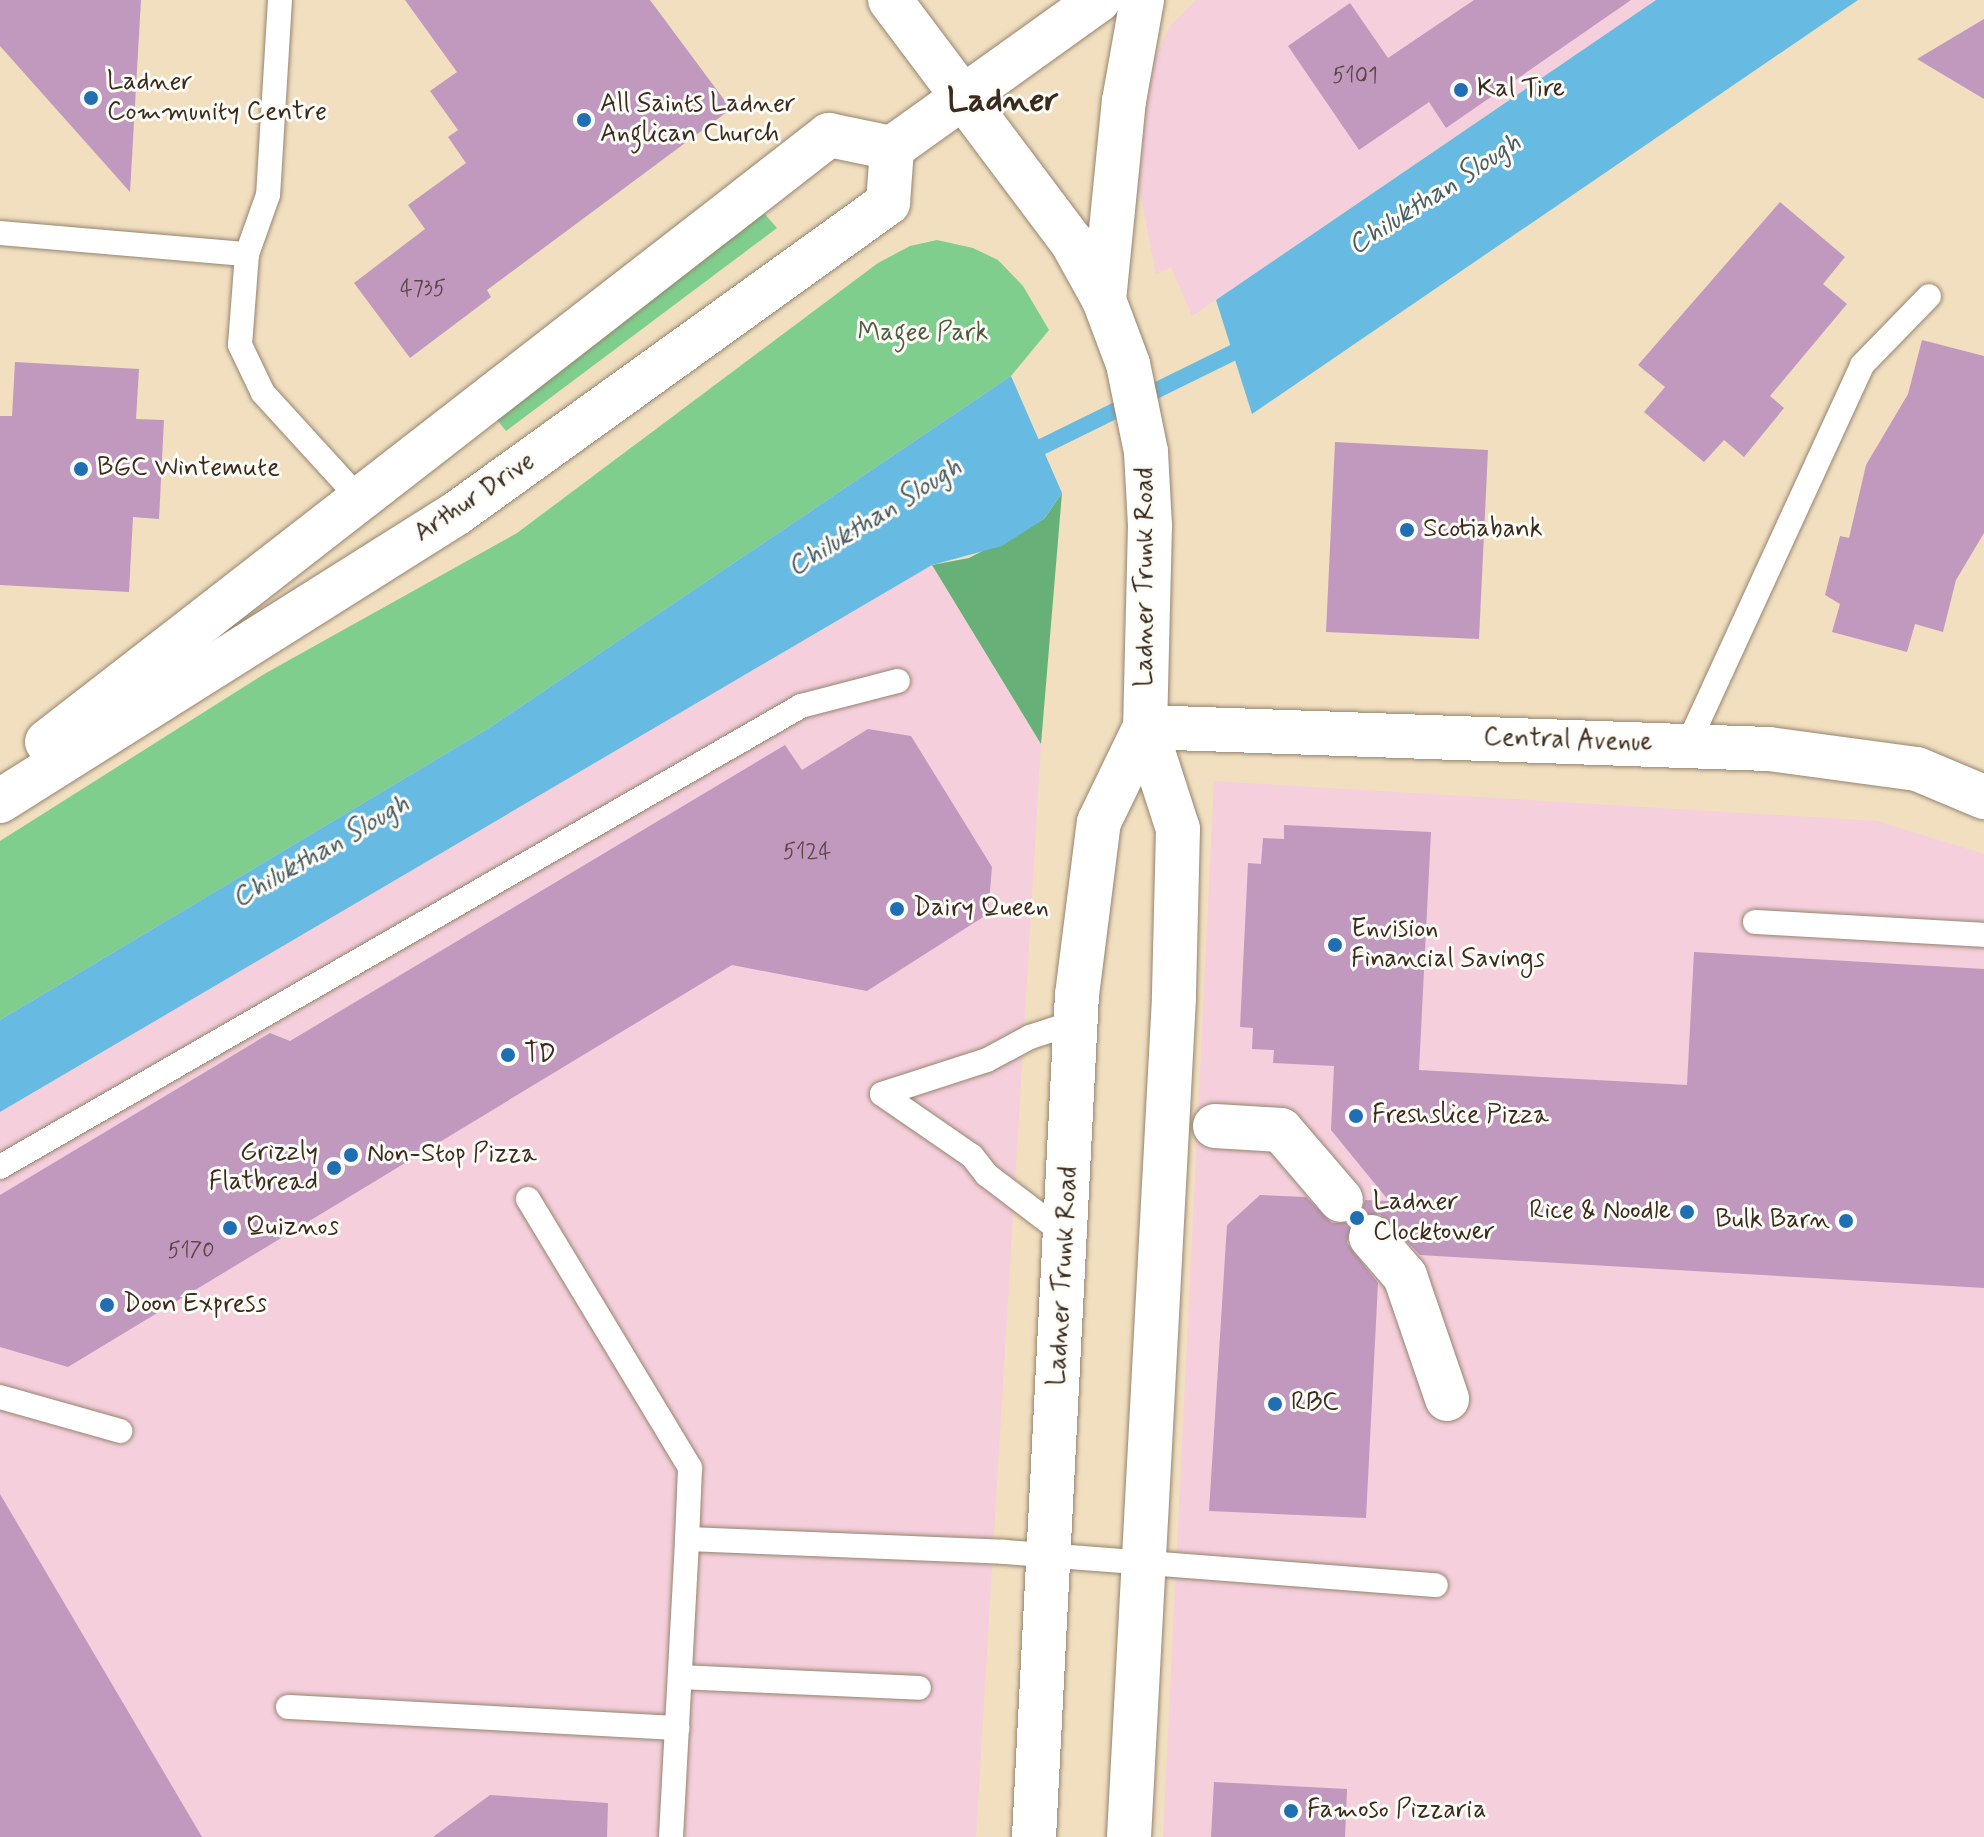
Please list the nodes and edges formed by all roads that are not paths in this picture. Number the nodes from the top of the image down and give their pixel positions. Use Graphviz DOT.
graph roads {
  1 [pos="280,0"];
  2 [pos="890,0"];
  3 [pos="1099,0"];
  4 [pos="1142,0"];
  5 [pos="962,95"];
  6 [pos="892,148"];
  7 [pos="0,233"];
  8 [pos="247,254"];
  9 [pos="1929,296"];
  10 [pos="1104,300"];
  11 [pos="359,498"];
  12 [pos="898,681"];
  13 [pos="1145,727"];
  14 [pos="1687,746"];
  15 [pos="0,779"];
  16 [pos="1984,797"];
  17 [pos="0,801"];
  18 [pos="1755,922"];
  19 [pos="1984,935"];
  20 [pos="1076,1022"];
  21 [pos="1215,1126"];
  22 [pos="0,1167"];
  23 [pos="528,1199"];
  24 [pos="1341,1200"];
  25 [pos="1066,1235"];
  26 [pos="1371,1237"];
  27 [pos="0,1397"];
  28 [pos="1447,1399"];
  29 [pos="120,1431"];
  30 [pos="687,1539"];
  31 [pos="1052,1556"];
  32 [pos="1145,1562"];
  33 [pos="1436,1585"];
  34 [pos="680,1677"];
  35 [pos="919,1688"];
  36 [pos="288,1707"];
  37 [pos="677,1728"];
  38 [pos="671,1837"];
  39 [pos="1034,1837"];
  40 [pos="1129,1837"];
  1 -- 8 [label="lane"];
  2 -- 5 [label="main road, Ladner Trunk Road"];
  3 -- 5 [label="main road"];
  4 -- 10 [label="main road"];
  5 -- 6 [label="main road"];
  5 -- 10 [label="main road, Ladner Trunk Road"];
  6 -- 11 [label="main road"];
  6 -- 17 [label="main road, Arthur Drive"];
  7 -- 8 [label="lane"];
  8 -- 11 [label="lane"];
  9 -- 14 [label="lane"];
  10 -- 13 [label="main road, Ladner Trunk Road"];
  11 -- 15 [label="main road"];
  12 -- 22 [label="lane"];
  13 -- 14 [label="main road, Central Avenue"];
  13 -- 20 [label="main road, Ladner Trunk Road"];
  13 -- 32 [label="main road, Ladner Trunk Road"];
  14 -- 16 [label="main road, Central Avenue"];
  18 -- 19 [label="lane"];
  20 -- 25 [label="main road, Ladner Trunk Road"];
  20 -- 25 [label="lane"];
  21 -- 24 [label="main road"];
  23 -- 30 [label="lane"];
  25 -- 31 [label="main road, Ladner Trunk Road"];
  26 -- 28 [label="main road"];
  27 -- 29 [label="lane"];
  30 -- 31 [label="lane"];
  30 -- 34 [label="lane"];
  31 -- 32 [label="lane"];
  31 -- 39 [label="main road, Ladner Trunk Road"];
  32 -- 33 [label="lane"];
  32 -- 40 [label="main road, Ladner Trunk Road"];
  34 -- 35 [label="lane"];
  34 -- 37 [label="lane"];
  36 -- 37 [label="lane"];
  37 -- 38 [label="lane"];
}
